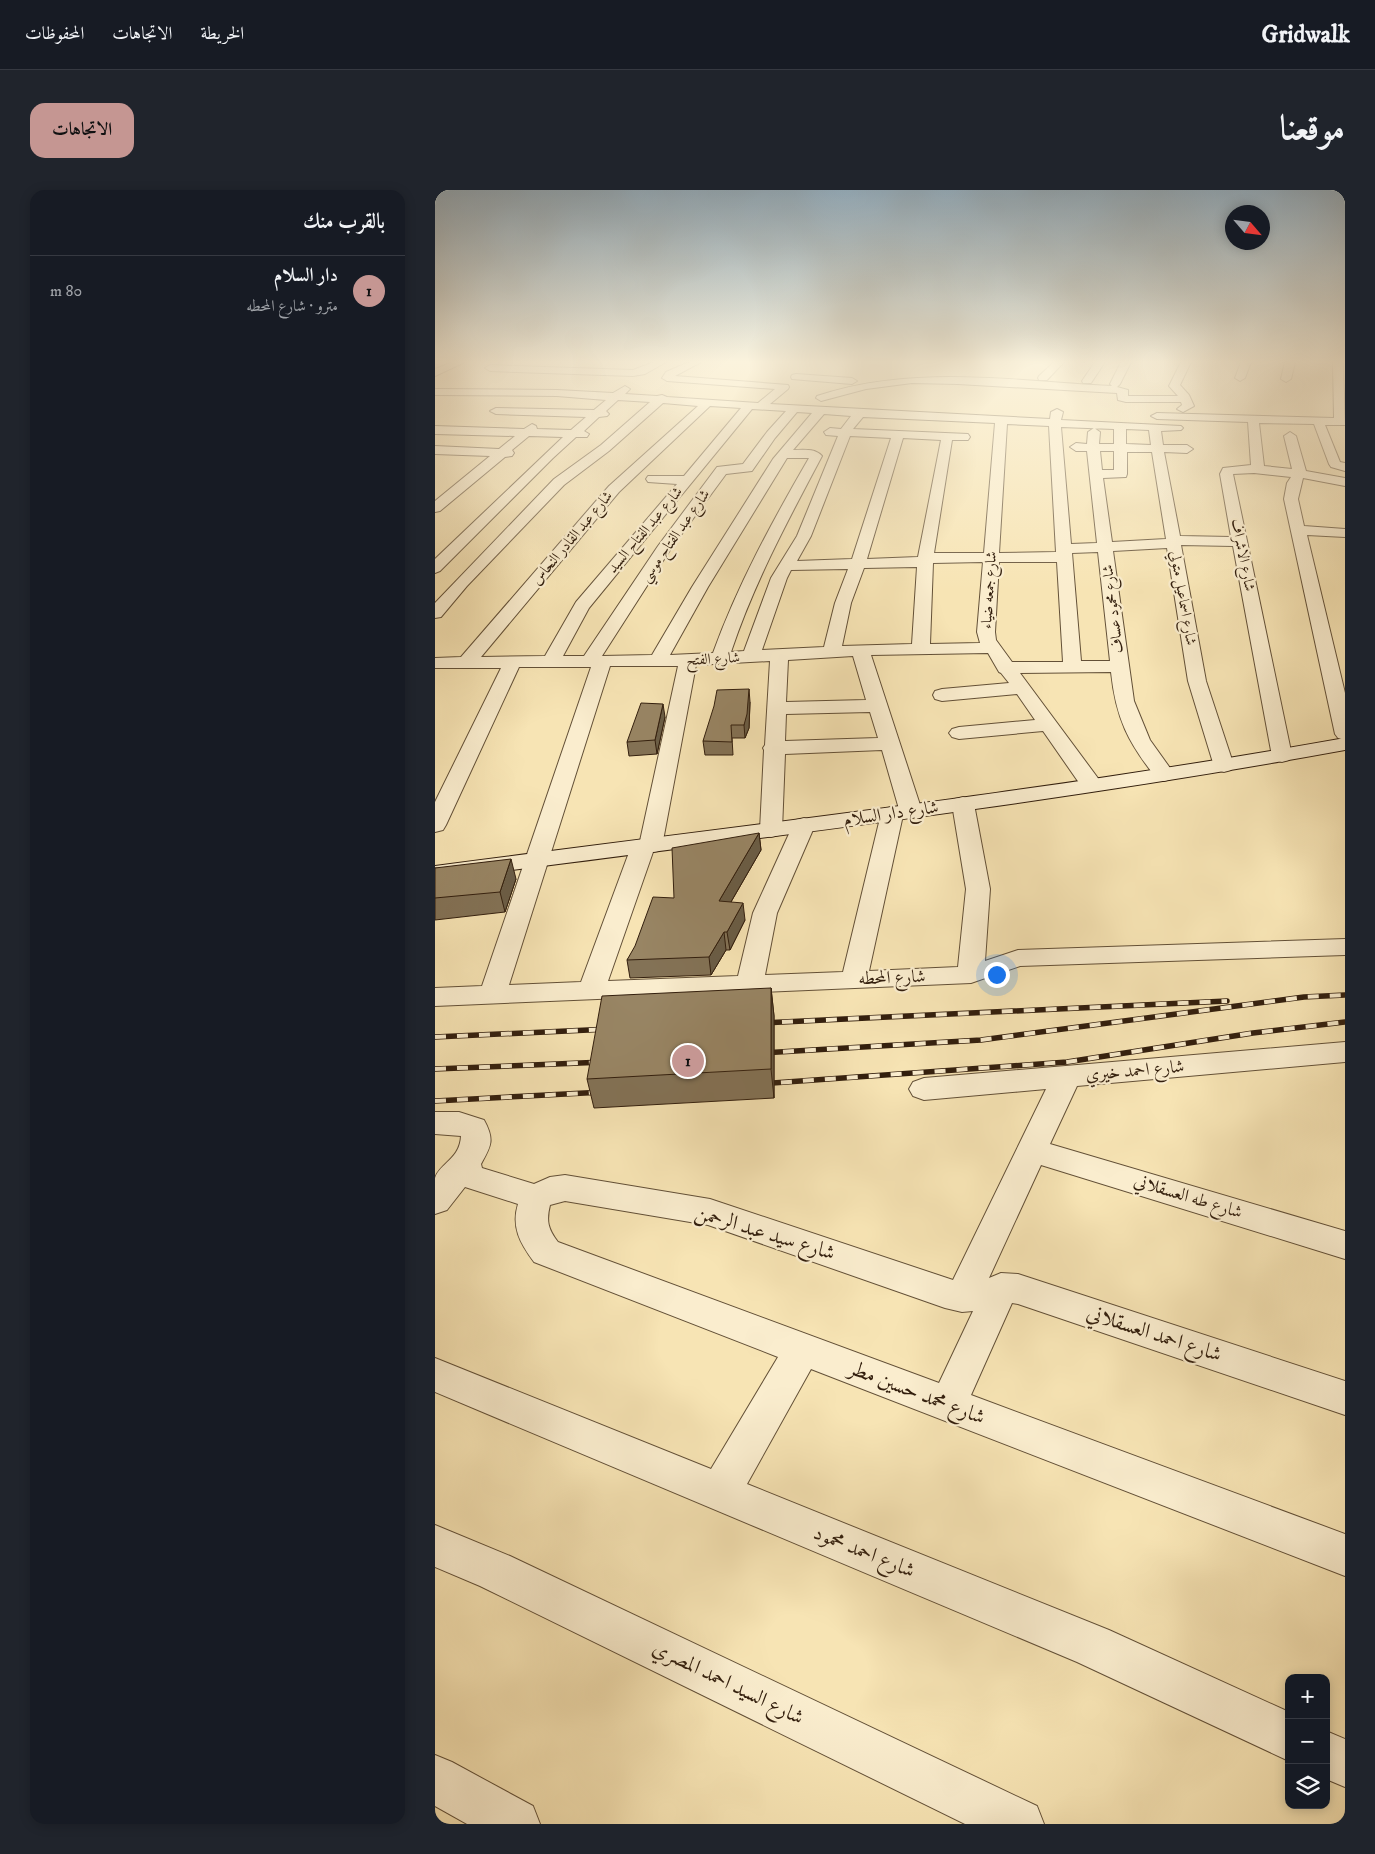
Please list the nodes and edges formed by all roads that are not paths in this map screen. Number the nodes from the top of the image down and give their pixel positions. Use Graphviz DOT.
graph roads {
  1 [pos="470,438"];
  2 [pos="519,438"];
  3 [pos="568,438"];
  4 [pos="615,438"];
  5 [pos="668,438"];
  6 [pos="724,438"];
  7 [pos="769,438"];
  8 [pos="797,438"];
  9 [pos="843,438"];
  10 [pos="894,438"];
  11 [pos="947,438"];
  12 [pos="995,438"];
  13 [pos="1058,438"];
  14 [pos="1119,438"];
  15 [pos="1156,438"];
  16 [pos="1255,438"];
  17 [pos="1290,438"];
  18 [pos="1324,438"];
  19 [pos="1326,438"];
  20 [pos="1094,439"];
  21 [pos="1338,440"];
  22 [pos="1057,446"];
  23 [pos="1120,448"];
  24 [pos="1158,448"];
  25 [pos="1187,448"];
  26 [pos="435,450"];
  27 [pos="451,451"];
  28 [pos="501,453"];
  29 [pos="783,454"];
  30 [pos="549,455"];
  31 [pos="594,456"];
  32 [pos="435,462"];
  33 [pos="1259,470"];
  34 [pos="683,473"];
  35 [pos="1096,474"];
  36 [pos="1299,474"];
  37 [pos="653,479"];
  38 [pos="1345,481"];
  39 [pos="435,508"];
  40 [pos="1299,530"];
  41 [pos="1345,533"];
  42 [pos="1174,542"];
  43 [pos="1240,542"];
  44 [pos="1105,547"];
  45 [pos="1064,553"];
  46 [pos="991,559"];
  47 [pos="925,560"];
  48 [pos="859,564"];
  49 [pos="785,566"];
  50 [pos="435,568"];
  51 [pos="435,613"];
  52 [pos="921,648"];
  53 [pos="860,650"];
  54 [pos="832,651"];
  55 [pos="779,655"];
  56 [pos="751,656"];
  57 [pos="720,658"];
  58 [pos="998,658"];
  59 [pos="688,660"];
  60 [pos="658,661"];
  61 [pos="435,662"];
  62 [pos="467,662"];
  63 [pos="513,662"];
  64 [pos="551,662"];
  65 [pos="596,662"];
  66 [pos="934,662"];
  67 [pos="1120,666"];
  68 [pos="1072,667"];
  69 [pos="1020,688"];
  70 [pos="942,695"];
  71 [pos="878,706"];
  72 [pos="776,708"];
  73 [pos="1048,725"];
  74 [pos="959,734"];
  75 [pos="1345,734"];
  76 [pos="890,744"];
  77 [pos="1345,744"];
  78 [pos="773,748"];
  79 [pos="1282,756"];
  80 [pos="1224,766"];
  81 [pos="1164,775"];
  82 [pos="1092,785"];
  83 [pos="963,804"];
  84 [pos="901,812"];
  85 [pos="435,825"];
  86 [pos="804,825"];
  87 [pos="771,830"];
  88 [pos="647,846"];
  89 [pos="538,861"];
  90 [pos="437,877"];
  91 [pos="1345,947"];
  92 [pos="971,975"];
  93 [pos="854,980"];
  94 [pos="750,984"];
  95 [pos="591,990"];
  96 [pos="493,994"];
  97 [pos="435,997"];
  98 [pos="1345,1052"];
  99 [pos="1066,1078"];
  100 [pos="925,1089"];
  101 [pos="435,1123"];
  102 [pos="1031,1150"];
  103 [pos="465,1164"];
  104 [pos="536,1197"];
  105 [pos="435,1201"];
  106 [pos="1345,1244"];
  107 [pos="1001,1288"];
  108 [pos="962,1297"];
  109 [pos="802,1350"];
  110 [pos="435,1375"];
  111 [pos="1345,1398"];
  112 [pos="948,1405"];
  113 [pos="720,1492"];
  114 [pos="435,1546"];
  115 [pos="1345,1555"];
  116 [pos="1285,1735"];
  117 [pos="1330,1757"];
  118 [pos="1345,1764"];
  119 [pos="435,1779"];
  120 [pos="515,1824"];
  121 [pos="1019,1824"];
  1 -- 27 [label="street"];
  2 -- 28 [label="street"];
  3 -- 30 [label="street"];
  4 -- 31 [label="street"];
  5 -- 62 [label="street, شارع عبد القادر النحاس"];
  6 -- 34 [label="street, شارع عبد الفتاح السيد"];
  7 -- 65 [label="street, شارع عبد الفتاح موسي"];
  8 -- 29 [label="street"];
  9 -- 49 [label="street"];
  10 -- 48 [label="street"];
  11 -- 47 [label="street"];
  12 -- 46 [label="street, شارع جمعه ضياء"];
  13 -- 22 [label="street"];
  14 -- 23 [label="street"];
  15 -- 24 [label="street, شارع اسماعيل متولي"];
  16 -- 33 [label="street"];
  17 -- 36 [label="street"];
  18 -- 38 [label="street"];
  19 -- 21 [label="street"];
  20 -- 22 [label="street"];
  20 -- 23 [label="street"];
  20 -- 35 [label="street, شارع محمود عساف"];
  22 -- 45 [label="street"];
  23 -- 24 [label="street"];
  23 -- 35 [label="street"];
  24 -- 25 [label="street"];
  24 -- 42 [label="street, شارع اسماعيل متولي"];
  26 -- 27 [label="street"];
  27 -- 28 [label="street"];
  27 -- 32 [label="street"];
  28 -- 30 [label="street"];
  28 -- 39 [label="street"];
  29 -- 57 [label="street"];
  29 -- 60 [label="street"];
  30 -- 31 [label="street"];
  30 -- 50 [label="street"];
  31 -- 51 [label="street"];
  33 -- 36 [label="street, شارع الاشراف"];
  33 -- 43 [label="street, شارع الاشراف"];
  34 -- 37 [label="street"];
  34 -- 64 [label="street, شارع عبد الفتاح السيد"];
  35 -- 44 [label="street, شارع محمود عساف"];
  36 -- 38 [label="street, شارع الاشراف"];
  36 -- 40 [label="street"];
  40 -- 41 [label="street"];
  40 -- 75 [label="street"];
  42 -- 43 [label="street"];
  42 -- 44 [label="street"];
  42 -- 80 [label="street, شارع اسماعيل متولي"];
  43 -- 79 [label="street, شارع الاشراف"];
  44 -- 45 [label="street"];
  44 -- 67 [label="street, شارع محمود عساف"];
  45 -- 46 [label="street"];
  45 -- 68 [label="street"];
  46 -- 47 [label="street"];
  46 -- 58 [label="street, شارع جمعه ضياء"];
  47 -- 48 [label="street"];
  47 -- 52 [label="street"];
  48 -- 49 [label="street"];
  48 -- 54 [label="street"];
  49 -- 56 [label="street"];
  52 -- 53 [label="street, شارع الفتح"];
  52 -- 58 [label="street, شارع الفتح"];
  53 -- 54 [label="street, شارع الفتح"];
  53 -- 71 [label="street"];
  54 -- 55 [label="street, شارع الفتح"];
  55 -- 56 [label="street, شارع الفتح"];
  55 -- 72 [label="street"];
  56 -- 57 [label="street, شارع الفتح"];
  57 -- 59 [label="street, شارع الفتح"];
  58 -- 66 [label="street"];
  58 -- 68 [label="street"];
  58 -- 69 [label="street, شارع جمعه ضياء"];
  59 -- 60 [label="street, شارع الفتح"];
  59 -- 88 [label="street"];
  60 -- 65 [label="street, شارع الفتح"];
  61 -- 62 [label="street, شارع الفتح"];
  62 -- 63 [label="street, شارع الفتح"];
  63 -- 64 [label="street, شارع الفتح"];
  63 -- 85 [label="street"];
  64 -- 65 [label="street, شارع الفتح"];
  65 -- 89 [label="street"];
  67 -- 68 [label="street"];
  67 -- 81 [label="street, شارع محمود عساف"];
  69 -- 70 [label="street"];
  69 -- 73 [label="street, شارع جمعه ضياء"];
  71 -- 72 [label="street"];
  71 -- 76 [label="street"];
  72 -- 78 [label="street"];
  73 -- 74 [label="street"];
  73 -- 82 [label="street, شارع جمعه ضياء"];
  76 -- 78 [label="street"];
  76 -- 84 [label="street"];
  77 -- 79 [label="street, شارع دار السلام"];
  78 -- 87 [label="street"];
  79 -- 80 [label="street, شارع دار السلام"];
  80 -- 81 [label="street, شارع دار السلام"];
  81 -- 82 [label="street, شارع دار السلام"];
  82 -- 83 [label="street, شارع دار السلام"];
  83 -- 84 [label="street, شارع دار السلام"];
  83 -- 92 [label="street"];
  84 -- 86 [label="street, شارع دار السلام"];
  84 -- 93 [label="street"];
  86 -- 87 [label="street, شارع دار السلام"];
  86 -- 94 [label="street"];
  87 -- 88 [label="street, شارع دار السلام"];
  88 -- 89 [label="street, شارع دار السلام"];
  88 -- 95 [label="street"];
  89 -- 90 [label="street, شارع دار السلام"];
  89 -- 96 [label="street"];
  91 -- 92 [label="street, شارع المحطه"];
  92 -- 93 [label="street, شارع المحطه"];
  93 -- 94 [label="street, شارع المحطه"];
  94 -- 95 [label="street, شارع المحطه"];
  95 -- 96 [label="street, شارع المحطه"];
  96 -- 97 [label="street, شارع المحطه"];
  98 -- 99 [label="street, شارع احمد خيري"];
  99 -- 100 [label="street, شارع احمد خيري"];
  99 -- 102 [label="street"];
  101 -- 103 [label="street"];
  102 -- 106 [label="street, شارع طه العسقلاني"];
  102 -- 108 [label="street"];
  103 -- 104 [label="street"];
  103 -- 105 [label="street"];
  104 -- 108 [label="street, شارع سيد عبد الرحمن"];
  104 -- 109 [label="street, شارع محمد حسين مطر"];
  107 -- 108 [label="street, شارع احمد العسقلاني"];
  107 -- 111 [label="street, شارع احمد العسقلاني"];
  107 -- 112 [label="street"];
  109 -- 112 [label="street, شارع محمد حسين مطر"];
  109 -- 113 [label="street"];
  110 -- 113 [label="street, شارع احمد محمود"];
  112 -- 115 [label="street, شارع محمد حسين مطر"];
  113 -- 116 [label="street, شارع احمد محمود"];
  114 -- 121 [label="street, شارع السيد احمد المصري"];
  117 -- 118 [label="street"];
  119 -- 120 [label="street"];
}
